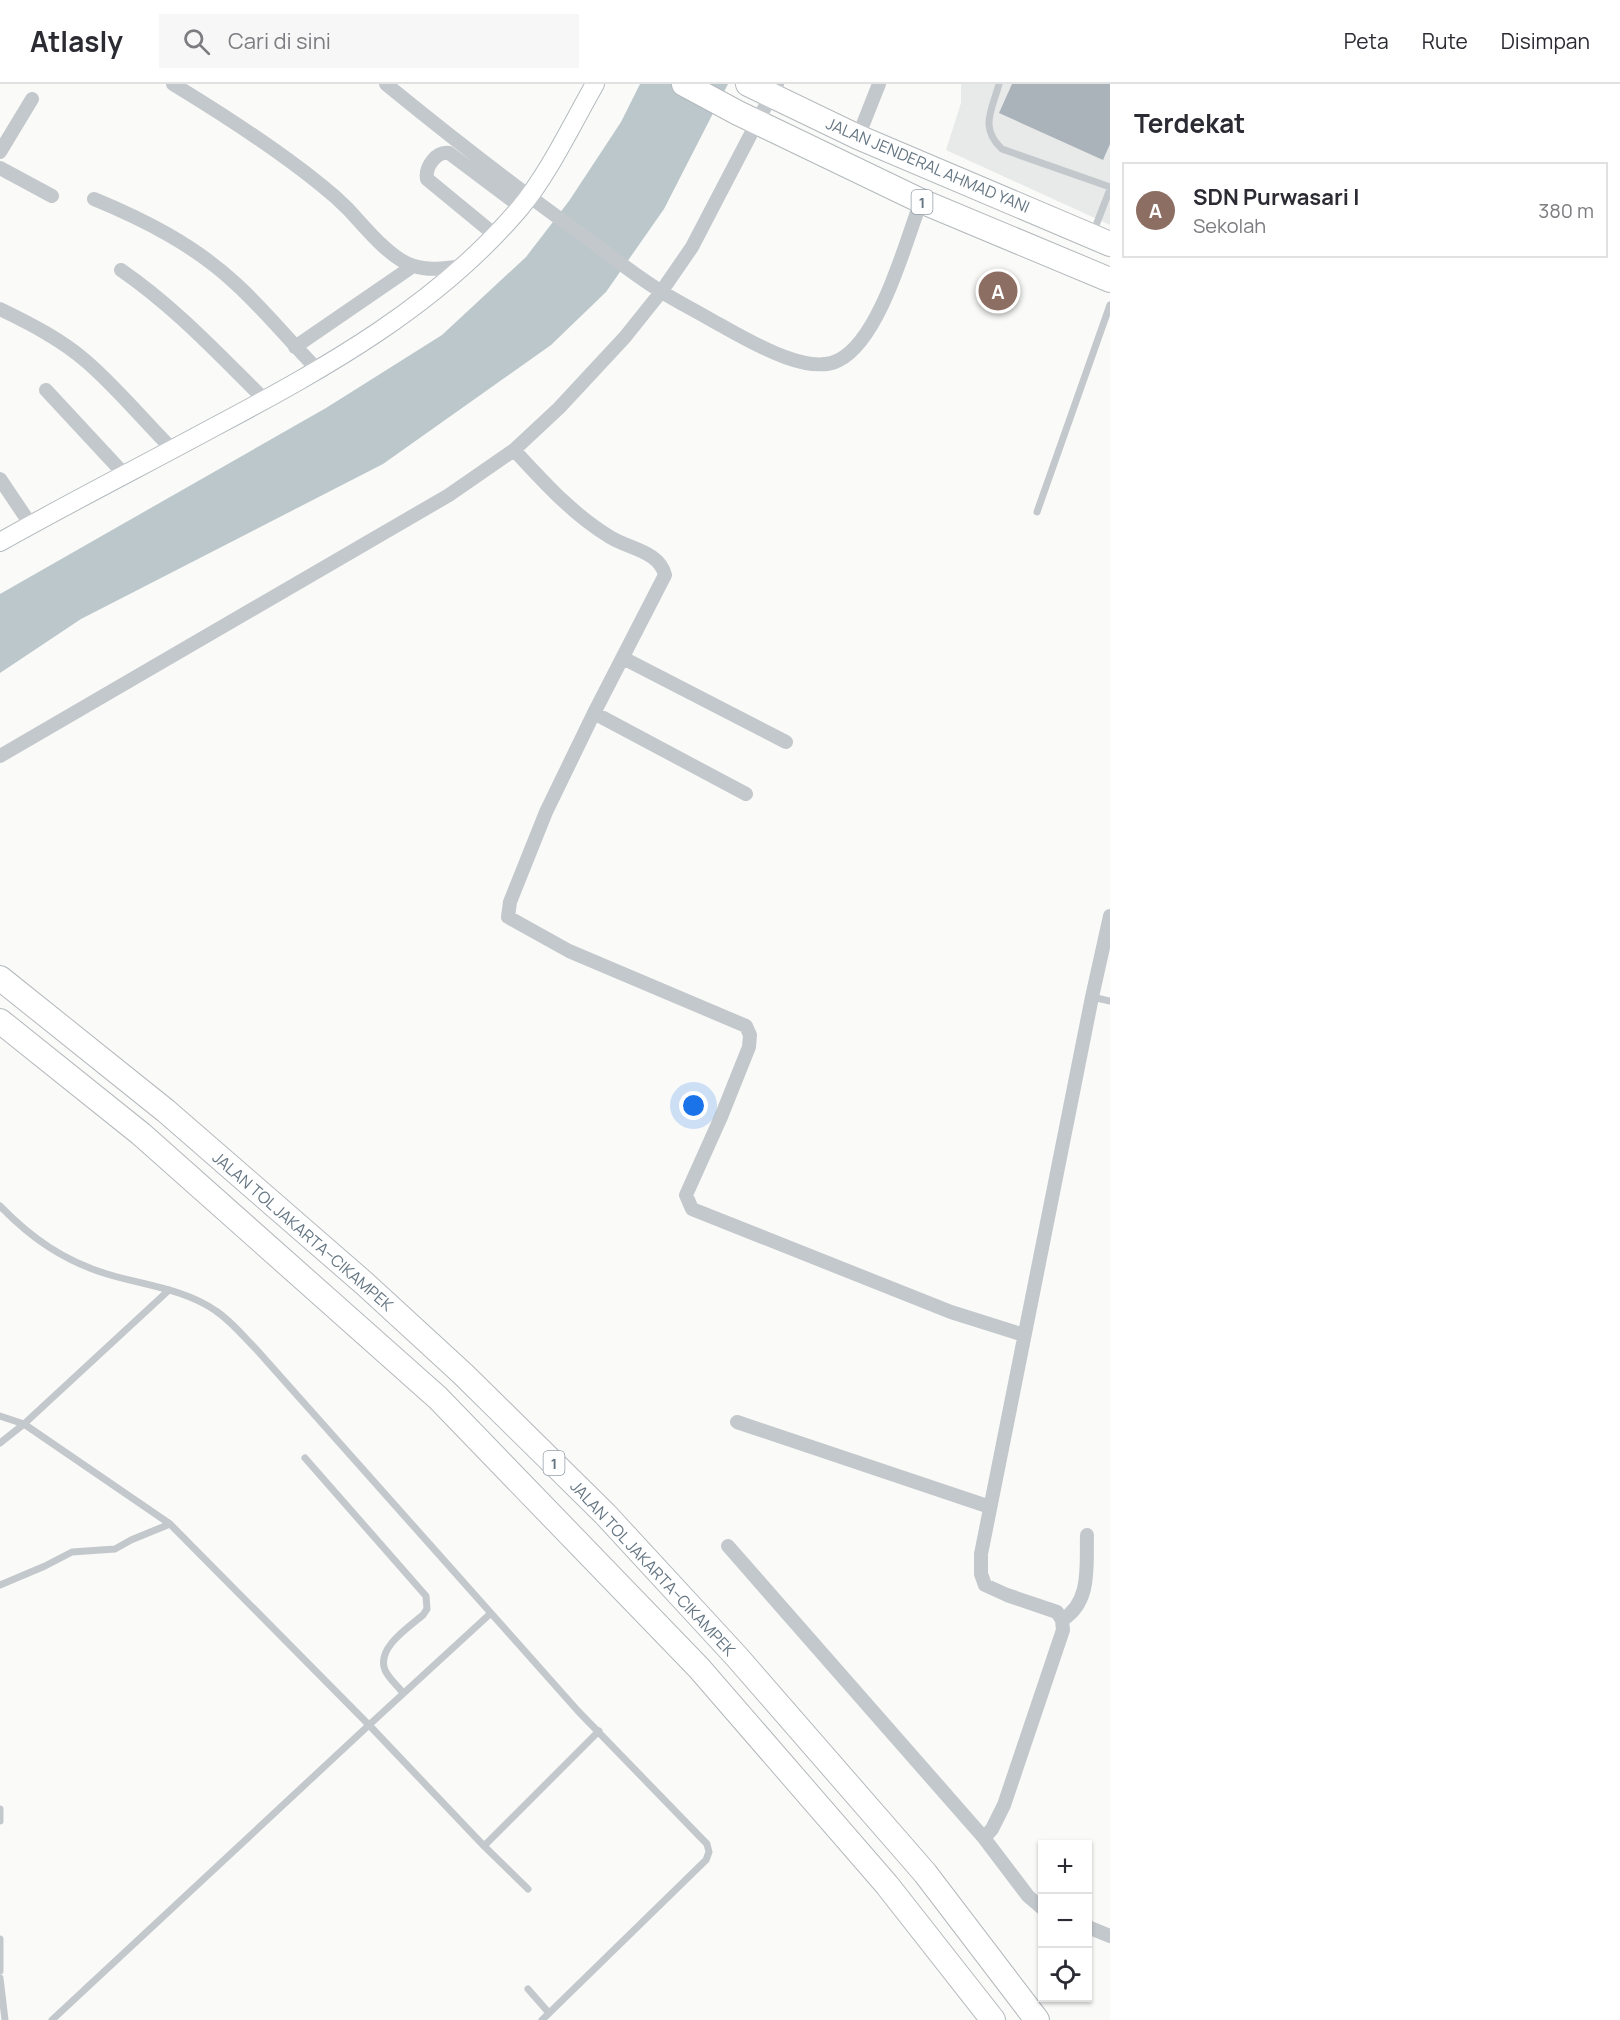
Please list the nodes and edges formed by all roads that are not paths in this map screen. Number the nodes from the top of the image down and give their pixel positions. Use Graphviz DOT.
graph roads {
  1 [pos="386,84"];
  2 [pos="595,84"];
  3 [pos="684,84"];
  4 [pos="749,84"];
  5 [pos="879,84"];
  6 [pos="999,84"];
  7 [pos="175,85"];
  8 [pos="774,90"];
  9 [pos="32,99"];
  10 [pos="748,118"];
  11 [pos="858,137"];
  12 [pos="0,152"];
  13 [pos="0,168"];
  14 [pos="1110,188"];
  15 [pos="52,196"];
  16 [pos="94,199"];
  17 [pos="525,201"];
  18 [pos="921,201"];
  19 [pos="495,235"];
  20 [pos="1101,239"];
  21 [pos="413,266"];
  22 [pos="464,267"];
  23 [pos="121,270"];
  24 [pos="1110,280"];
  25 [pos="661,292"];
  26 [pos="1110,305"];
  27 [pos="0,309"];
  28 [pos="295,347"];
  29 [pos="318,370"];
  30 [pos="46,390"];
  31 [pos="265,400"];
  32 [pos="172,449"];
  33 [pos="514,450"];
  34 [pos="124,474"];
  35 [pos="0,479"];
  36 [pos="1036,512"];
  37 [pos="31,525"];
  38 [pos="0,542"];
  39 [pos="623,658"];
  40 [pos="594,713"];
  41 [pos="786,742"];
  42 [pos="0,756"];
  43 [pos="746,794"];
  44 [pos="1110,916"];
  45 [pos="1105,963"];
  46 [pos="0,978"];
  47 [pos="1092,997"];
  48 [pos="1110,1001"];
  49 [pos="0,1021"];
  50 [pos="0,1206"];
  51 [pos="169,1290"];
  52 [pos="1024,1335"];
  53 [pos="0,1416"];
  54 [pos="737,1422"];
  55 [pos="24,1424"];
  56 [pos="0,1443"];
  57 [pos="305,1458"];
  58 [pos="990,1508"];
  59 [pos="170,1524"];
  60 [pos="1087,1535"];
  61 [pos="728,1546"];
  62 [pos="0,1585"];
  63 [pos="491,1613"];
  64 [pos="1062,1620"];
  65 [pos="403,1693"];
  66 [pos="369,1725"];
  67 [pos="599,1731"];
  68 [pos="0,1809"];
  69 [pos="0,1821"];
  70 [pos="984,1838"];
  71 [pos="484,1846"];
  72 [pos="528,1888"];
  73 [pos="1038,1904"];
  74 [pos="1092,1929"];
  75 [pos="1110,1936"];
  76 [pos="0,1939"];
  77 [pos="0,1971"];
  78 [pos="0,1978"];
  79 [pos="528,1989"];
  80 [pos="549,2013"];
  81 [pos="6,2020"];
  82 [pos="52,2020"];
  83 [pos="542,2020"];
  84 [pos="993,2020"];
  85 [pos="1037,2020"];
  1 -- 17 [label="street"];
  2 -- 17 [label="street"];
  3 -- 10 [label="highway, JALAN JENDERAL AHMAD YANI / 1"];
  4 -- 8 [label="highway, JALAN JENDERAL AHMAD YANI / 1"];
  5 -- 11 [label="street"];
  6 -- 14 [label="lane"];
  7 -- 21 [label="street"];
  8 -- 10 [label="street"];
  8 -- 11 [label="highway, JALAN JENDERAL AHMAD YANI / 1"];
  9 -- 12 [label="street"];
  10 -- 18 [label="highway, JALAN JENDERAL AHMAD YANI / 1"];
  10 -- 25 [label="street"];
  11 -- 20 [label="highway, JALAN JENDERAL AHMAD YANI / 1"];
  13 -- 15 [label="street"];
  14 -- 20 [label="lane"];
  16 -- 28 [label="street"];
  17 -- 19 [label="street"];
  17 -- 19 [label="street"];
  17 -- 25 [label="street"];
  18 -- 24 [label="highway, JALAN JENDERAL AHMAD YANI / 1"];
  18 -- 25 [label="street"];
  19 -- 22 [label="street"];
  21 -- 22 [label="street"];
  21 -- 28 [label="street"];
  22 -- 29 [label="street"];
  23 -- 31 [label="street"];
  25 -- 33 [label="street"];
  26 -- 36 [label="lane"];
  27 -- 32 [label="street"];
  28 -- 29 [label="street"];
  29 -- 31 [label="street"];
  30 -- 34 [label="street"];
  31 -- 32 [label="street"];
  32 -- 34 [label="street"];
  33 -- 39 [label="street"];
  33 -- 42 [label="street"];
  34 -- 37 [label="street"];
  35 -- 37 [label="street"];
  37 -- 38 [label="street"];
  39 -- 40 [label="street"];
  39 -- 41 [label="street"];
  40 -- 43 [label="street"];
  40 -- 52 [label="street"];
  44 -- 45 [label="street"];
  45 -- 47 [label="street"];
  46 -- 85 [label="highway, JALAN TOL JAKARTA–CIKAMPEK / 1"];
  47 -- 48 [label="lane"];
  47 -- 52 [label="street"];
  49 -- 84 [label="highway, JALAN TOL JAKARTA–CIKAMPEK / 1"];
  50 -- 51 [label="lane"];
  51 -- 55 [label="lane"];
  51 -- 63 [label="lane"];
  52 -- 58 [label="street"];
  53 -- 55 [label="lane"];
  54 -- 58 [label="street"];
  55 -- 56 [label="lane"];
  55 -- 59 [label="lane"];
  57 -- 65 [label="lane"];
  58 -- 64 [label="street"];
  59 -- 62 [label="lane"];
  59 -- 66 [label="lane"];
  60 -- 64 [label="street"];
  61 -- 70 [label="street"];
  63 -- 65 [label="lane"];
  63 -- 67 [label="lane"];
  64 -- 70 [label="street"];
  65 -- 66 [label="lane"];
  66 -- 71 [label="lane"];
  66 -- 82 [label="lane"];
  67 -- 71 [label="lane"];
  67 -- 80 [label="lane"];
  68 -- 69 [label="lane"];
  70 -- 73 [label="street"];
  71 -- 72 [label="lane"];
  74 -- 75 [label="street"];
  76 -- 77 [label="lane"];
  78 -- 81 [label="lane"];
  79 -- 80 [label="lane"];
  80 -- 83 [label="lane"];
}
